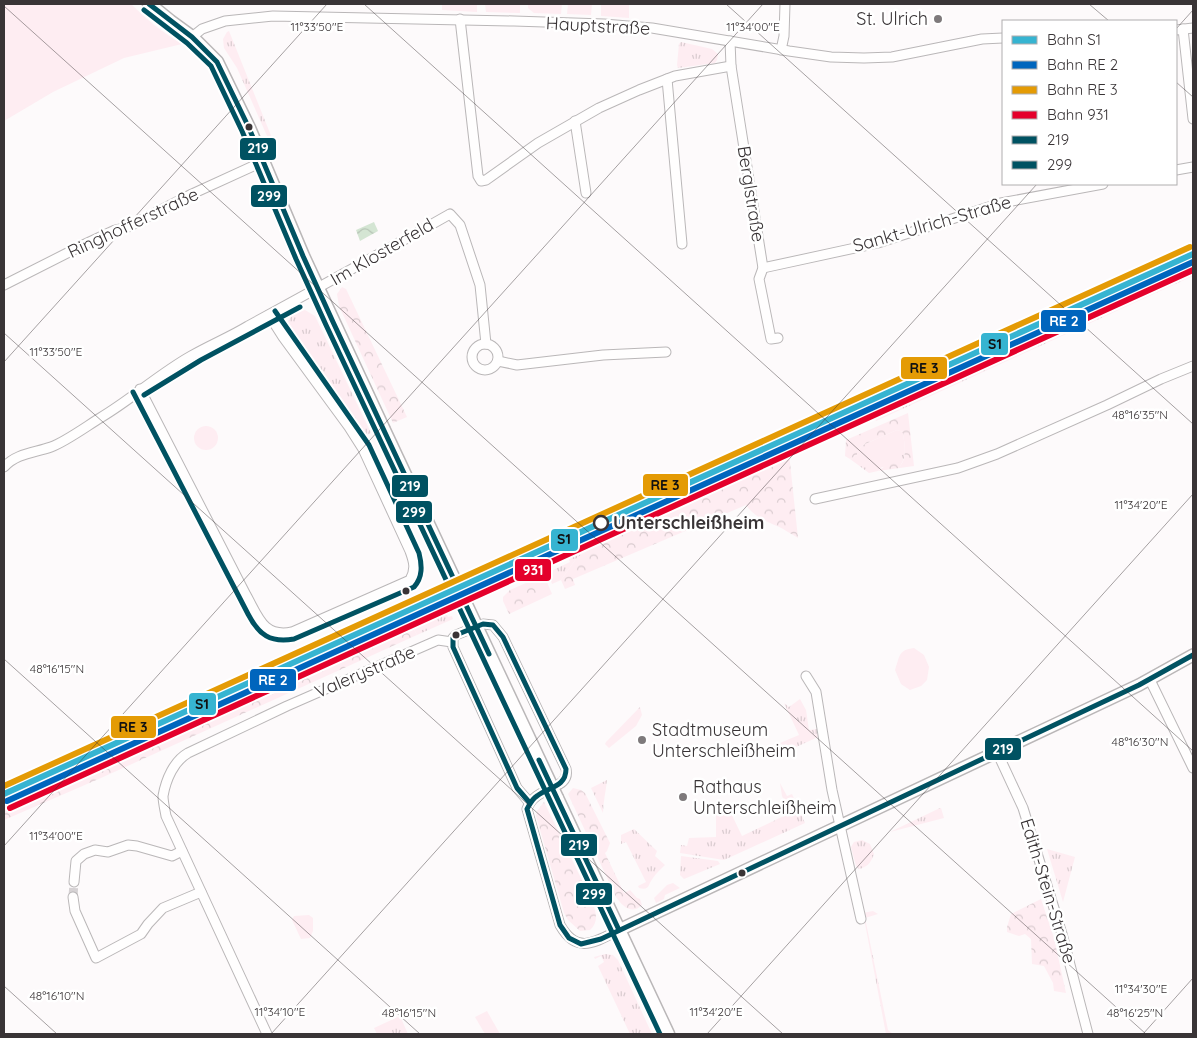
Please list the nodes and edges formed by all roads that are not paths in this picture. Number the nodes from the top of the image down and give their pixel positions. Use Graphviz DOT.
graph roads {
  1 [pos="149,4"];
  2 [pos="785,4"];
  3 [pos="460,19"];
  4 [pos="1193,28"];
  5 [pos="1179,29"];
  6 [pos="192,37"];
  7 [pos="1002,38"];
  8 [pos="730,41"];
  9 [pos="781,50"];
  10 [pos="731,66"];
  11 [pos="667,78"];
  12 [pos="1193,119"];
  13 [pos="575,121"];
  14 [pos="262,162"];
  15 [pos="1193,167"];
  16 [pos="1177,170"];
  17 [pos="1098,185"];
  18 [pos="586,193"];
  19 [pos="682,244"];
  20 [pos="763,268"];
  21 [pos="4,285"];
  22 [pos="318,288"];
  23 [pos="269,315"];
  24 [pos="778,338"];
  25 [pos="486,344"];
  26 [pos="666,352"];
  27 [pos="498,360"];
  28 [pos="1193,366"];
  29 [pos="140,389"];
  30 [pos="4,467"];
  31 [pos="815,499"];
  32 [pos="452,642"];
  33 [pos="1193,655"];
  34 [pos="806,676"];
  35 [pos="1150,680"];
  36 [pos="1193,746"];
  37 [pos="1184,751"];
  38 [pos="997,752"];
  39 [pos="1193,768"];
  40 [pos="529,802"];
  41 [pos="842,831"];
  42 [pos="182,851"];
  43 [pos="74,882"];
  44 [pos="201,892"];
  45 [pos="73,897"];
  46 [pos="861,918"];
  47 [pos="619,930"];
  48 [pos="267,1034"];
  49 [pos="668,1034"];
  50 [pos="1088,1034"];
  1 -- 6 [label="main road"];
  2 -- 9 [label="street"];
  3 -- 6 [label="street, Hauptstraße"];
  3 -- 8 [label="street, Hauptstraße"];
  3 -- 13 [label="street"];
  4 -- 5 [label="street"];
  5 -- 12 [label="street"];
  6 -- 14 [label="main road"];
  7 -- 9 [label="street, Hauptstraße"];
  8 -- 9 [label="street, Hauptstraße"];
  8 -- 10 [label="street, Berglstraße"];
  10 -- 11 [label="street"];
  10 -- 20 [label="street, Berglstraße"];
  11 -- 13 [label="street"];
  11 -- 19 [label="street"];
  13 -- 18 [label="street"];
  14 -- 21 [label="street, Ringhofferstraße"];
  14 -- 22 [label="main road"];
  15 -- 16 [label="street"];
  17 -- 20 [label="street, Sankt-Ulrich-Straße"];
  20 -- 24 [label="street, Berglstraße"];
  22 -- 23 [label="street, Im Klosterfeld"];
  22 -- 25 [label="street, Im Klosterfeld"];
  22 -- 47 [label="main road, bridge"];
  23 -- 29 [label="street, Im Klosterfeld"];
  23 -- 29 [label="street"];
  25 -- 27 [label="street"];
  25 -- 27 [label="street"];
  26 -- 27 [label="street"];
  28 -- 31 [label="street"];
  29 -- 30 [label="street, Im Klosterfeld"];
  32 -- 40 [label="street"];
  32 -- 40 [label="street"];
  32 -- 42 [label="street, Valerystraße"];
  33 -- 35 [label="street"];
  34 -- 41 [label="street"];
  35 -- 37 [label="street"];
  35 -- 38 [label="street"];
  36 -- 37 [label="street"];
  37 -- 39 [label="street"];
  38 -- 41 [label="street"];
  38 -- 50 [label="street, Edith-Stein-Straße"];
  40 -- 47 [label="street"];
  41 -- 46 [label="street"];
  41 -- 47 [label="street"];
  42 -- 43 [label="street"];
  42 -- 44 [label="street, Valerystraße"];
  44 -- 45 [label="street"];
  44 -- 48 [label="street, Valerystraße"];
  47 -- 49 [label="main road"];
}
